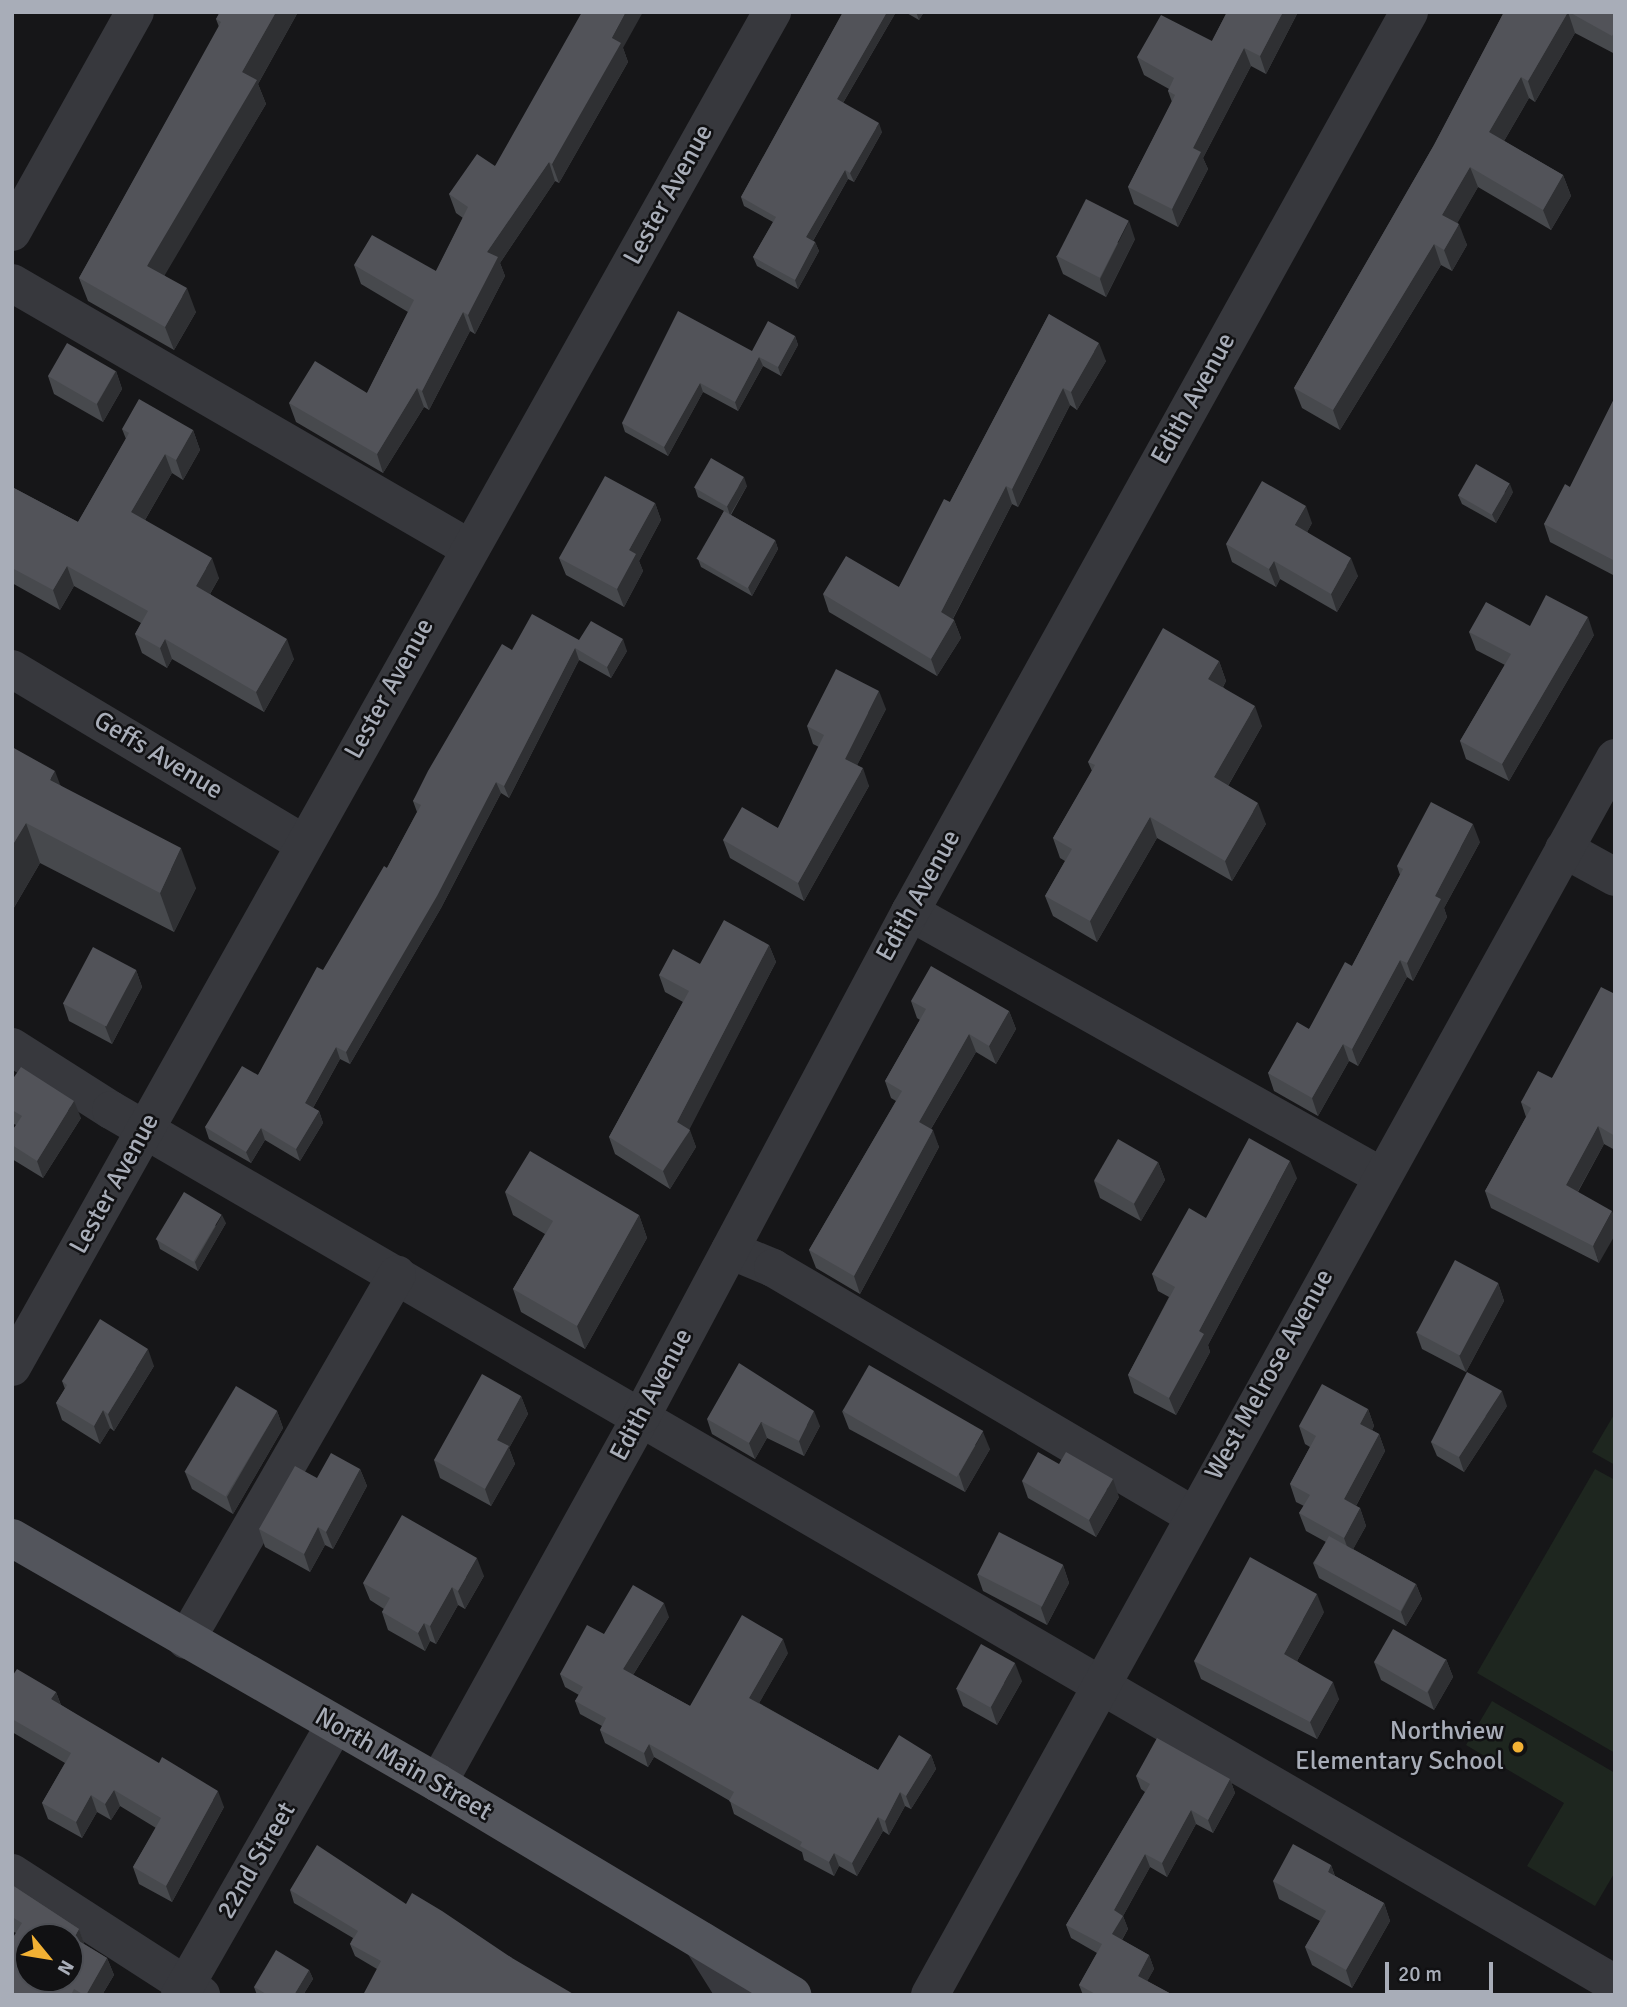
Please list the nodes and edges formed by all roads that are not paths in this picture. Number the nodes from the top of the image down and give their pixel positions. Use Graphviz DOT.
graph roads {
  1 [pos="135,12"];
  2 [pos="772,12"];
  3 [pos="1409,12"];
  4 [pos="12,232"];
  5 [pos="12,283"];
  6 [pos="470,548"];
  7 [pos="12,669"];
  8 [pos="1615,758"];
  9 [pos="303,843"];
  10 [pos="1564,849"];
  11 [pos="1615,877"];
  12 [pos="910,912"];
  13 [pos="12,1047"];
  14 [pos="145,1130"];
  15 [pos="1381,1176"];
  16 [pos="730,1250"];
  17 [pos="397,1275"];
  18 [pos="12,1367"];
  19 [pos="642,1415"];
  20 [pos="1193,1515"];
  21 [pos="12,1538"];
  22 [pos="186,1640"];
  23 [pos="1101,1684"];
  24 [pos="334,1726"];
  25 [pos="438,1783"];
  26 [pos="12,1873"];
  27 [pos="702,1941"];
  28 [pos="1615,1984"];
  29 [pos="189,1992"];
  30 [pos="736,1995"];
  31 [pos="792,1995"];
  32 [pos="930,1995"];
  1 -- 4 [label="street"];
  2 -- 6 [label="street, Lester Avenue"];
  3 -- 12 [label="street, Edith Avenue"];
  5 -- 6 [label="street"];
  6 -- 9 [label="street, Lester Avenue"];
  7 -- 9 [label="street, Geffs Avenue"];
  8 -- 10 [label="street, West Melrose Avenue"];
  9 -- 14 [label="street, Lester Avenue"];
  10 -- 11 [label="street"];
  10 -- 15 [label="street, West Melrose Avenue"];
  12 -- 15 [label="street"];
  12 -- 16 [label="street, Edith Avenue"];
  13 -- 14 [label="street"];
  14 -- 17 [label="street"];
  14 -- 18 [label="street, Lester Avenue"];
  15 -- 20 [label="street, West Melrose Avenue"];
  16 -- 19 [label="street, Edith Avenue"];
  16 -- 20 [label="street"];
  17 -- 19 [label="street"];
  17 -- 22 [label="street"];
  19 -- 23 [label="street"];
  19 -- 25 [label="street, Edith Avenue"];
  20 -- 23 [label="street, West Melrose Avenue"];
  21 -- 22 [label="main road, North Main Street"];
  22 -- 24 [label="main road, North Main Street"];
  23 -- 28 [label="street"];
  23 -- 32 [label="street, West Melrose Avenue"];
  24 -- 25 [label="main road, North Main Street"];
  24 -- 29 [label="street, 22nd Street"];
  25 -- 27 [label="main road, North Main Street"];
  26 -- 29 [label="street"];
  27 -- 30 [label="street"];
  27 -- 31 [label="main road, North Main Street"];
}
